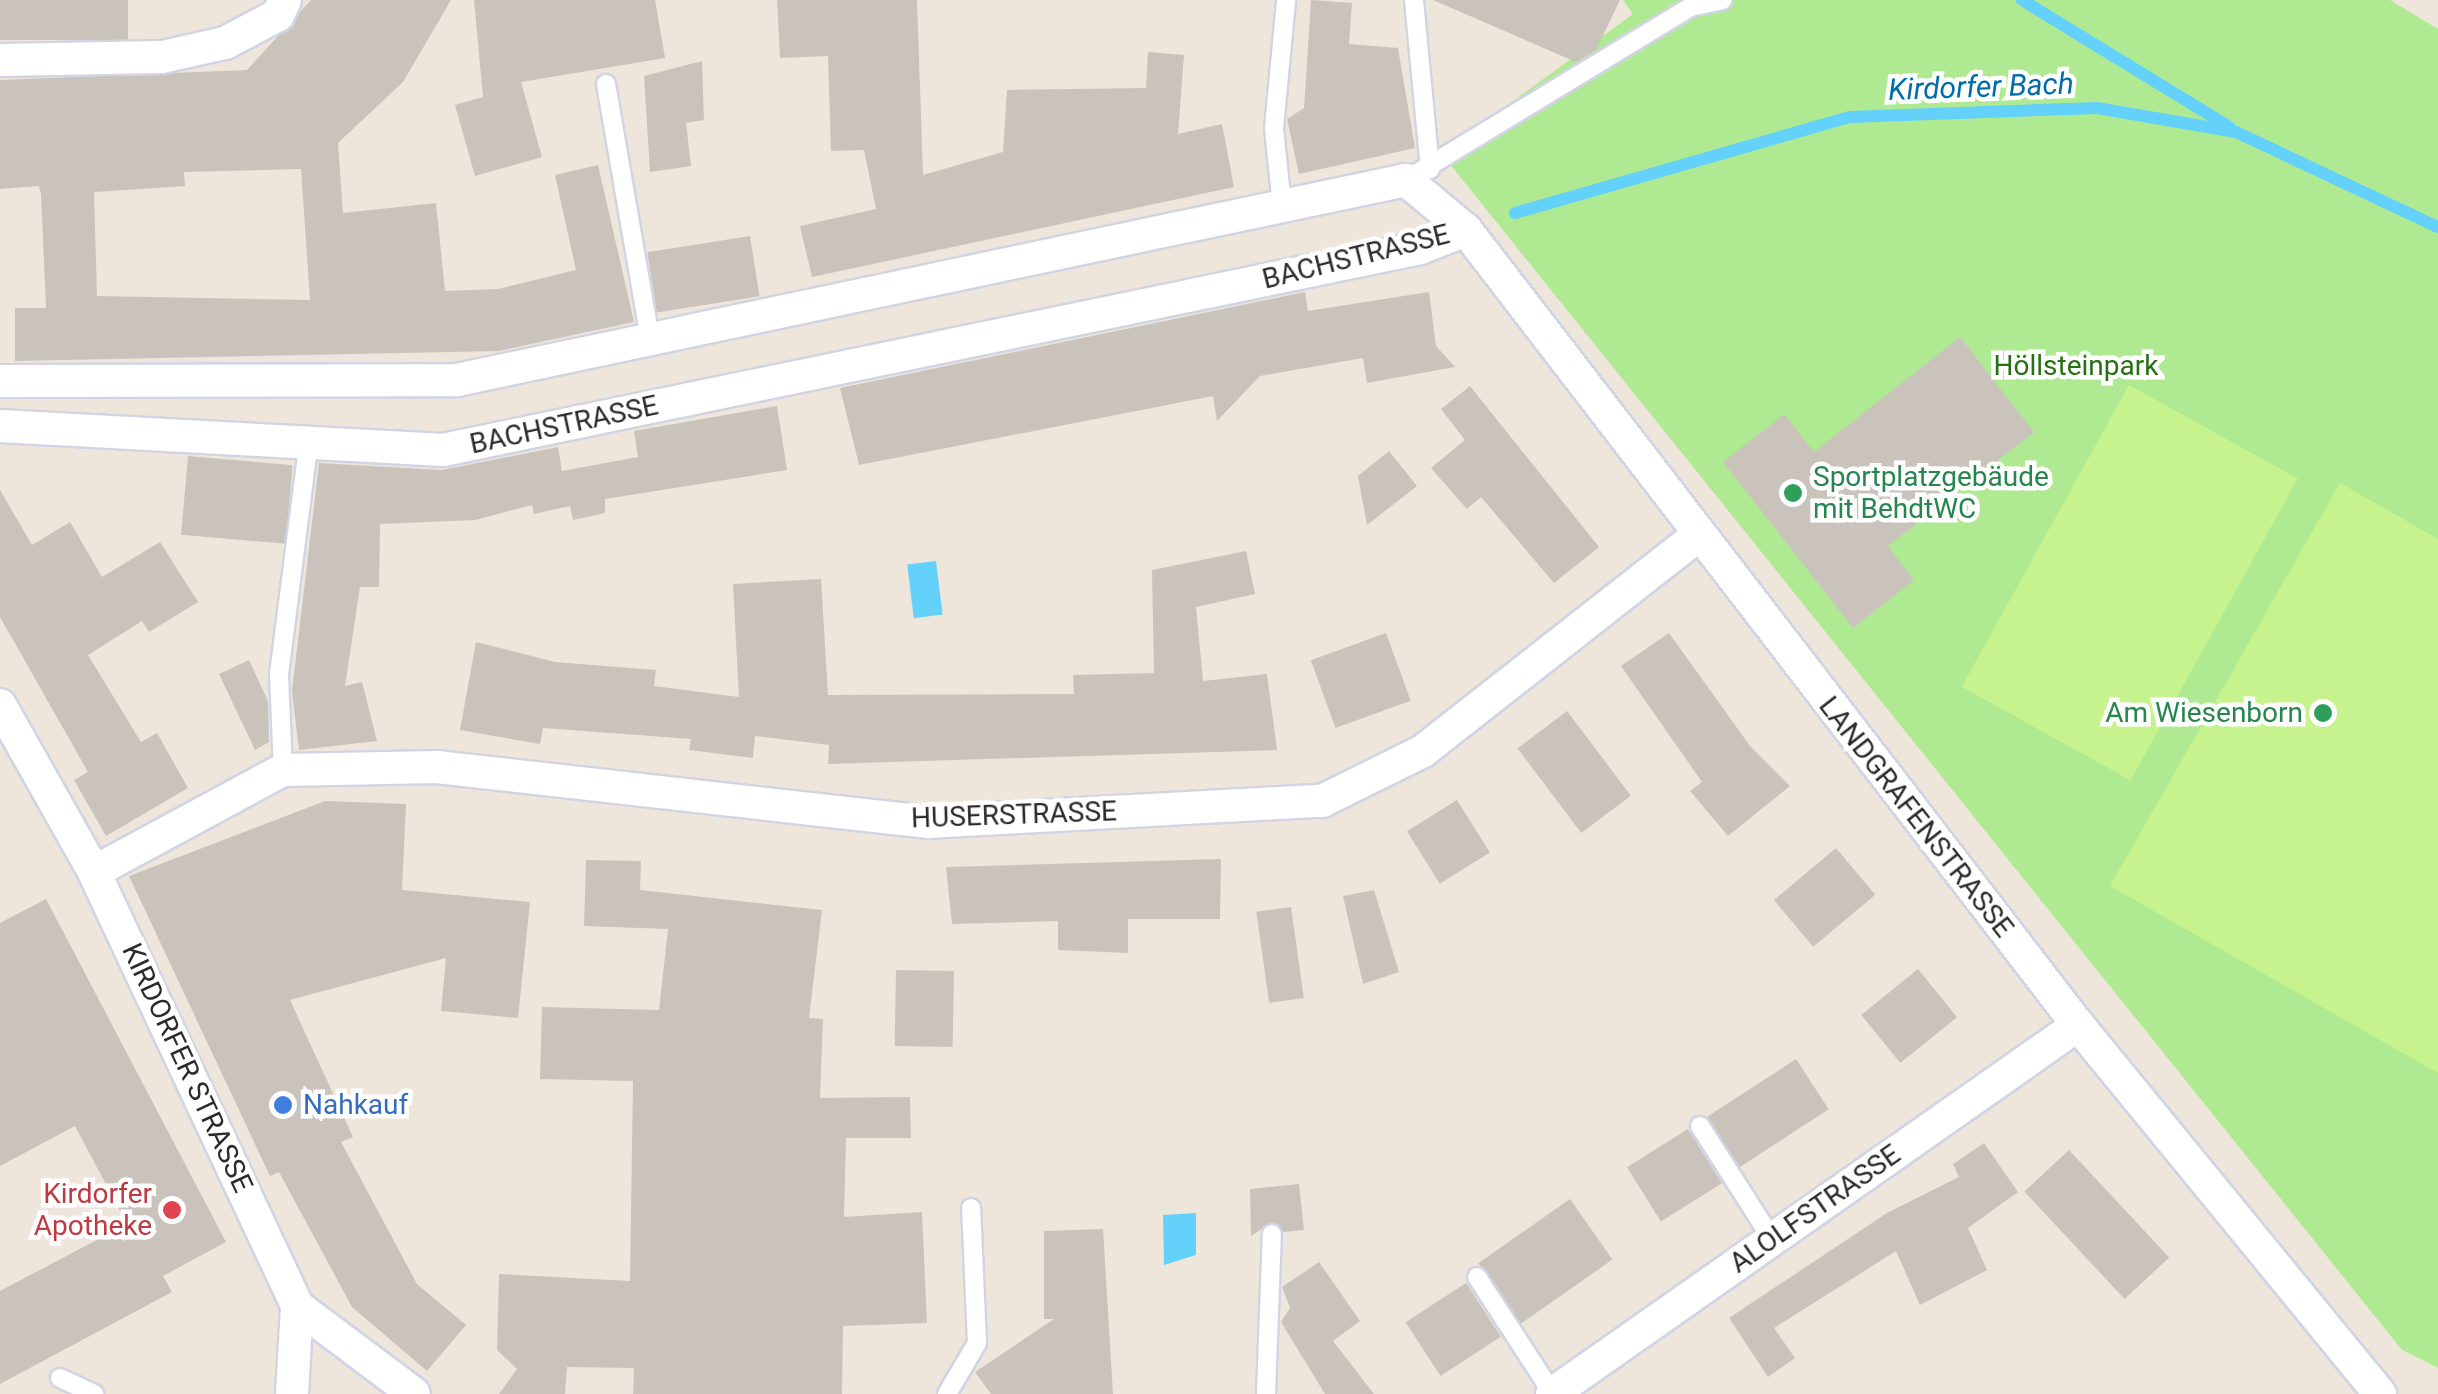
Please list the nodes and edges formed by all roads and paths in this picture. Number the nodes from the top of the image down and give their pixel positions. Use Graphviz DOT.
graph roads {
  1 [pos="285,0"];
  2 [pos="1286,0"];
  3 [pos="1414,0"];
  4 [pos="1722,0"];
  5 [pos="0,60"];
  6 [pos="606,84"];
  7 [pos="1418,175"];
  8 [pos="1282,206"];
  9 [pos="1466,230"];
  10 [pos="650,339"];
  11 [pos="0,382"];
  12 [pos="0,426"];
  13 [pos="308,448"];
  14 [pos="1698,536"];
  15 [pos="0,705"];
  16 [pos="284,770"];
  17 [pos="94,872"];
  18 [pos="2078,1025"];
  19 [pos="1700,1126"];
  20 [pos="971,1208"];
  21 [pos="1272,1234"];
  22 [pos="1772,1240"];
  23 [pos="1476,1277"];
  24 [pos="297,1306"];
  25 [pos="60,1378"];
  26 [pos="94,1394"];
  27 [pos="292,1394"];
  28 [pos="414,1394"];
  29 [pos="947,1394"];
  30 [pos="1266,1394"];
  31 [pos="1553,1394"];
  32 [pos="2380,1394"];
  1 -- 5 [label="street"];
  2 -- 8 [label="lane"];
  3 -- 7 [label="lane"];
  4 -- 7 [label="lane"];
  6 -- 10 [label="lane"];
  7 -- 8 [label="street"];
  7 -- 9 [label="street, BACHSTRASSE"];
  8 -- 10 [label="street"];
  9 -- 13 [label="street, BACHSTRASSE"];
  9 -- 14 [label="street, LANDGRAFENSTRASSE"];
  10 -- 11 [label="street"];
  12 -- 13 [label="street, BACHSTRASSE"];
  13 -- 16 [label="lane"];
  14 -- 16 [label="street, HUSERSTRASSE"];
  14 -- 18 [label="street, LANDGRAFENSTRASSE"];
  15 -- 17 [label="street, KIRDORFER STRASSE"];
  16 -- 17 [label="street, HUSERSTRASSE"];
  17 -- 24 [label="street, KIRDORFER STRASSE"];
  18 -- 22 [label="street, ALOLFSTRASSE"];
  18 -- 32 [label="street, LANDGRAFENSTRASSE"];
  19 -- 22 [label="lane"];
  20 -- 29 [label="lane"];
  21 -- 30 [label="lane"];
  22 -- 31 [label="street, ALOLFSTRASSE"];
  23 -- 31 [label="lane"];
  24 -- 27 [label="street"];
  24 -- 28 [label="street, KIRDORFER STRASSE"];
  25 -- 26 [label="lane"];
}
